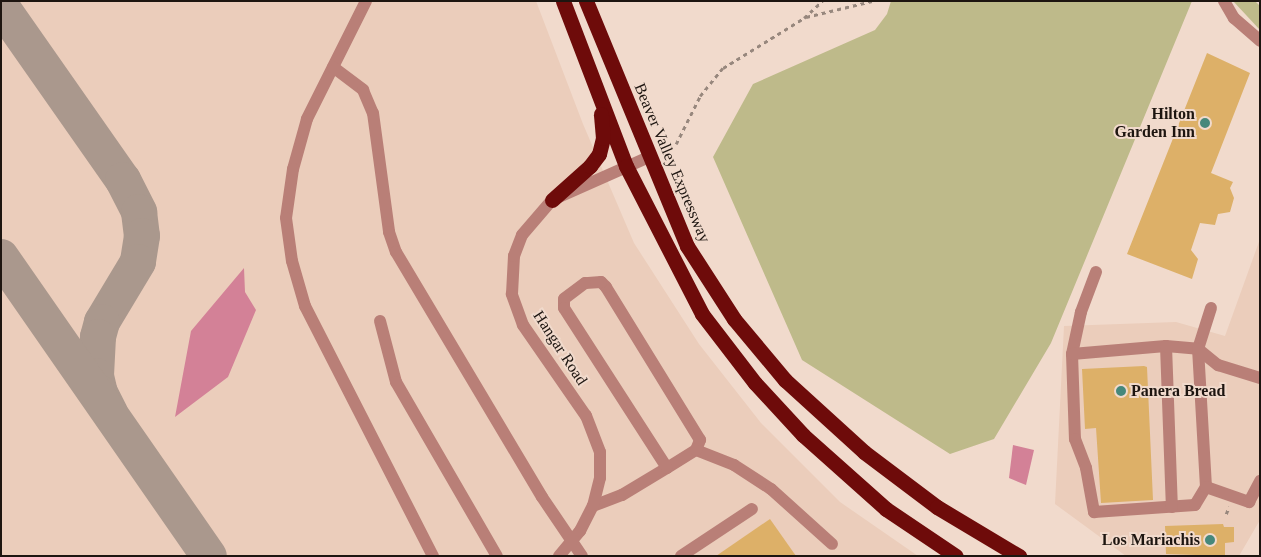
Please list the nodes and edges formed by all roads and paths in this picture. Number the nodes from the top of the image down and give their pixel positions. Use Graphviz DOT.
graph roads {
  1 [pos="366,1"];
  2 [pos="564,1"];
  3 [pos="586,1"];
  4 [pos="822,1"];
  5 [pos="872,1"];
  6 [pos="1224,1"];
  7 [pos="804,18"];
  8 [pos="1260,41"];
  9 [pos="333,67"];
  10 [pos="599,97"];
  11 [pos="649,156"];
  12 [pos="626,166"];
  13 [pos="552,200"];
  14 [pos="1096,272"];
  15 [pos="1211,308"];
  16 [pos="380,321"];
  17 [pos="1166,346"];
  18 [pos="1198,349"];
  19 [pos="1072,354"];
  20 [pos="1260,378"];
  21 [pos="696,450"];
  22 [pos="667,468"];
  23 [pos="1260,481"];
  24 [pos="1206,487"];
  25 [pos="593,506"];
  26 [pos="1172,507"];
  27 [pos="752,509"];
  28 [pos="572,541"];
  29 [pos="832,544"];
  30 [pos="433,556"];
  31 [pos="497,556"];
  32 [pos="559,556"];
  33 [pos="582,556"];
  34 [pos="682,556"];
  35 [pos="956,556"];
  36 [pos="1019,556"];
  1 -- 9 [label="street"];
  2 -- 10 [label="highway"];
  3 -- 11 [label="highway, Beaver Valley Expressway"];
  4 -- 7 [label="path"];
  5 -- 7 [label="path"];
  6 -- 8 [label="street"];
  7 -- 11 [label="path"];
  9 -- 28 [label="street"];
  9 -- 30 [label="street"];
  10 -- 12 [label="highway"];
  10 -- 13 [label="highway"];
  11 -- 12 [label="street, Hangar Road"];
  11 -- 36 [label="highway, Beaver Valley Expressway"];
  12 -- 13 [label="street, Hangar Road"];
  12 -- 35 [label="highway"];
  13 -- 25 [label="street, Hangar Road"];
  14 -- 19 [label="street"];
  15 -- 18 [label="street"];
  16 -- 31 [label="street"];
  17 -- 18 [label="street"];
  17 -- 19 [label="street"];
  17 -- 26 [label="street"];
  18 -- 20 [label="street"];
  18 -- 24 [label="street"];
  19 -- 26 [label="street"];
  21 -- 22 [label="street"];
  21 -- 22 [label="street"];
  21 -- 29 [label="street"];
  22 -- 25 [label="street"];
  23 -- 24 [label="street"];
  24 -- 26 [label="street"];
  25 -- 28 [label="street, Hangar Road"];
  27 -- 34 [label="street"];
  28 -- 32 [label="street, Hangar Road"];
  28 -- 33 [label="street"];
}
